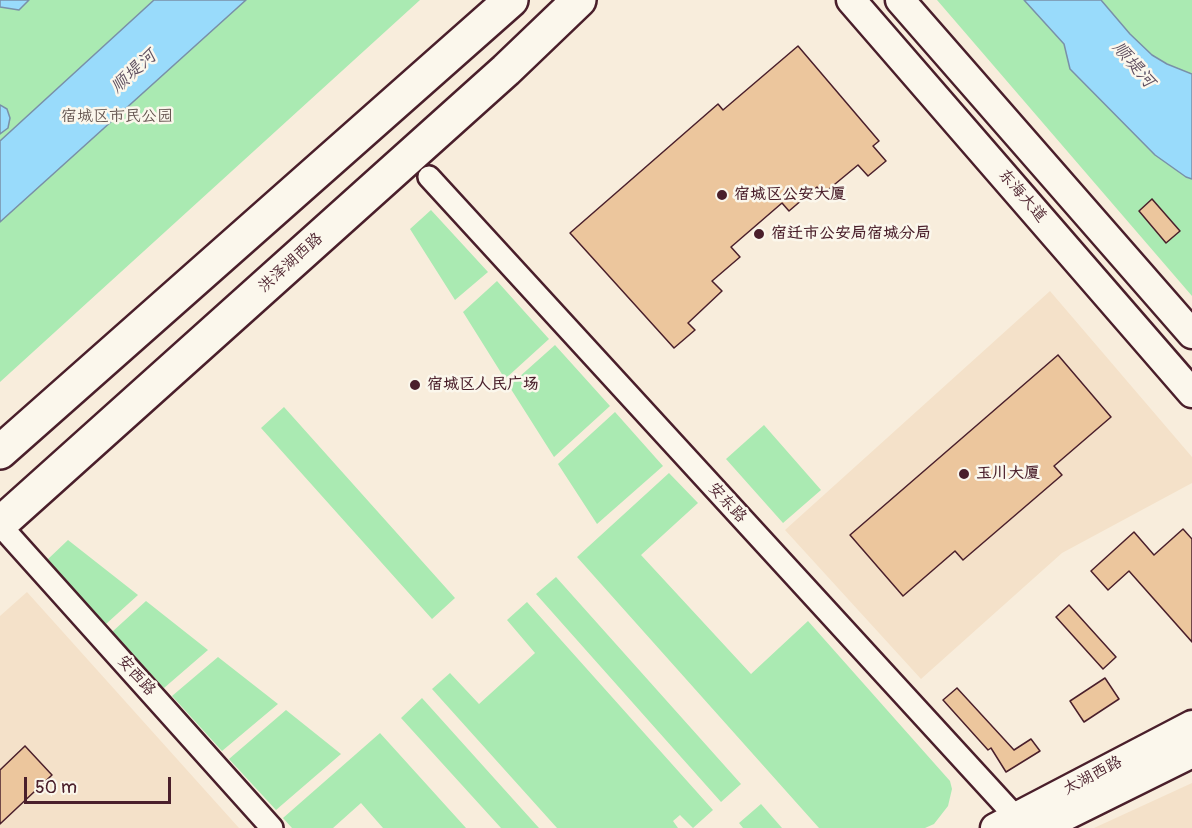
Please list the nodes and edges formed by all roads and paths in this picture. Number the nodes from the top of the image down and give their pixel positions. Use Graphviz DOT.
graph roads {
  1 [pos="511,0"];
  2 [pos="579,0"];
  3 [pos="851,0"];
  4 [pos="900,0"];
  5 [pos="429,177"];
  6 [pos="1192,334"];
  7 [pos="1192,393"];
  8 [pos="0,452"];
  9 [pos="0,525"];
  10 [pos="1192,725"];
  11 [pos="1192,753"];
  12 [pos="1020,825"];
  13 [pos="272,828"];
  1 -- 8 [label="main road"];
  2 -- 9 [label="main road, 洪泽湖西路"];
  3 -- 7 [label="street, 东海大道"];
  4 -- 6 [label="street"];
  5 -- 12 [label="street, 安东路"];
  9 -- 13 [label="street, 安西路"];
  10 -- 12 [label="street, 太湖西路"];
  11 -- 12 [label="street, 太湖西路"];
}
